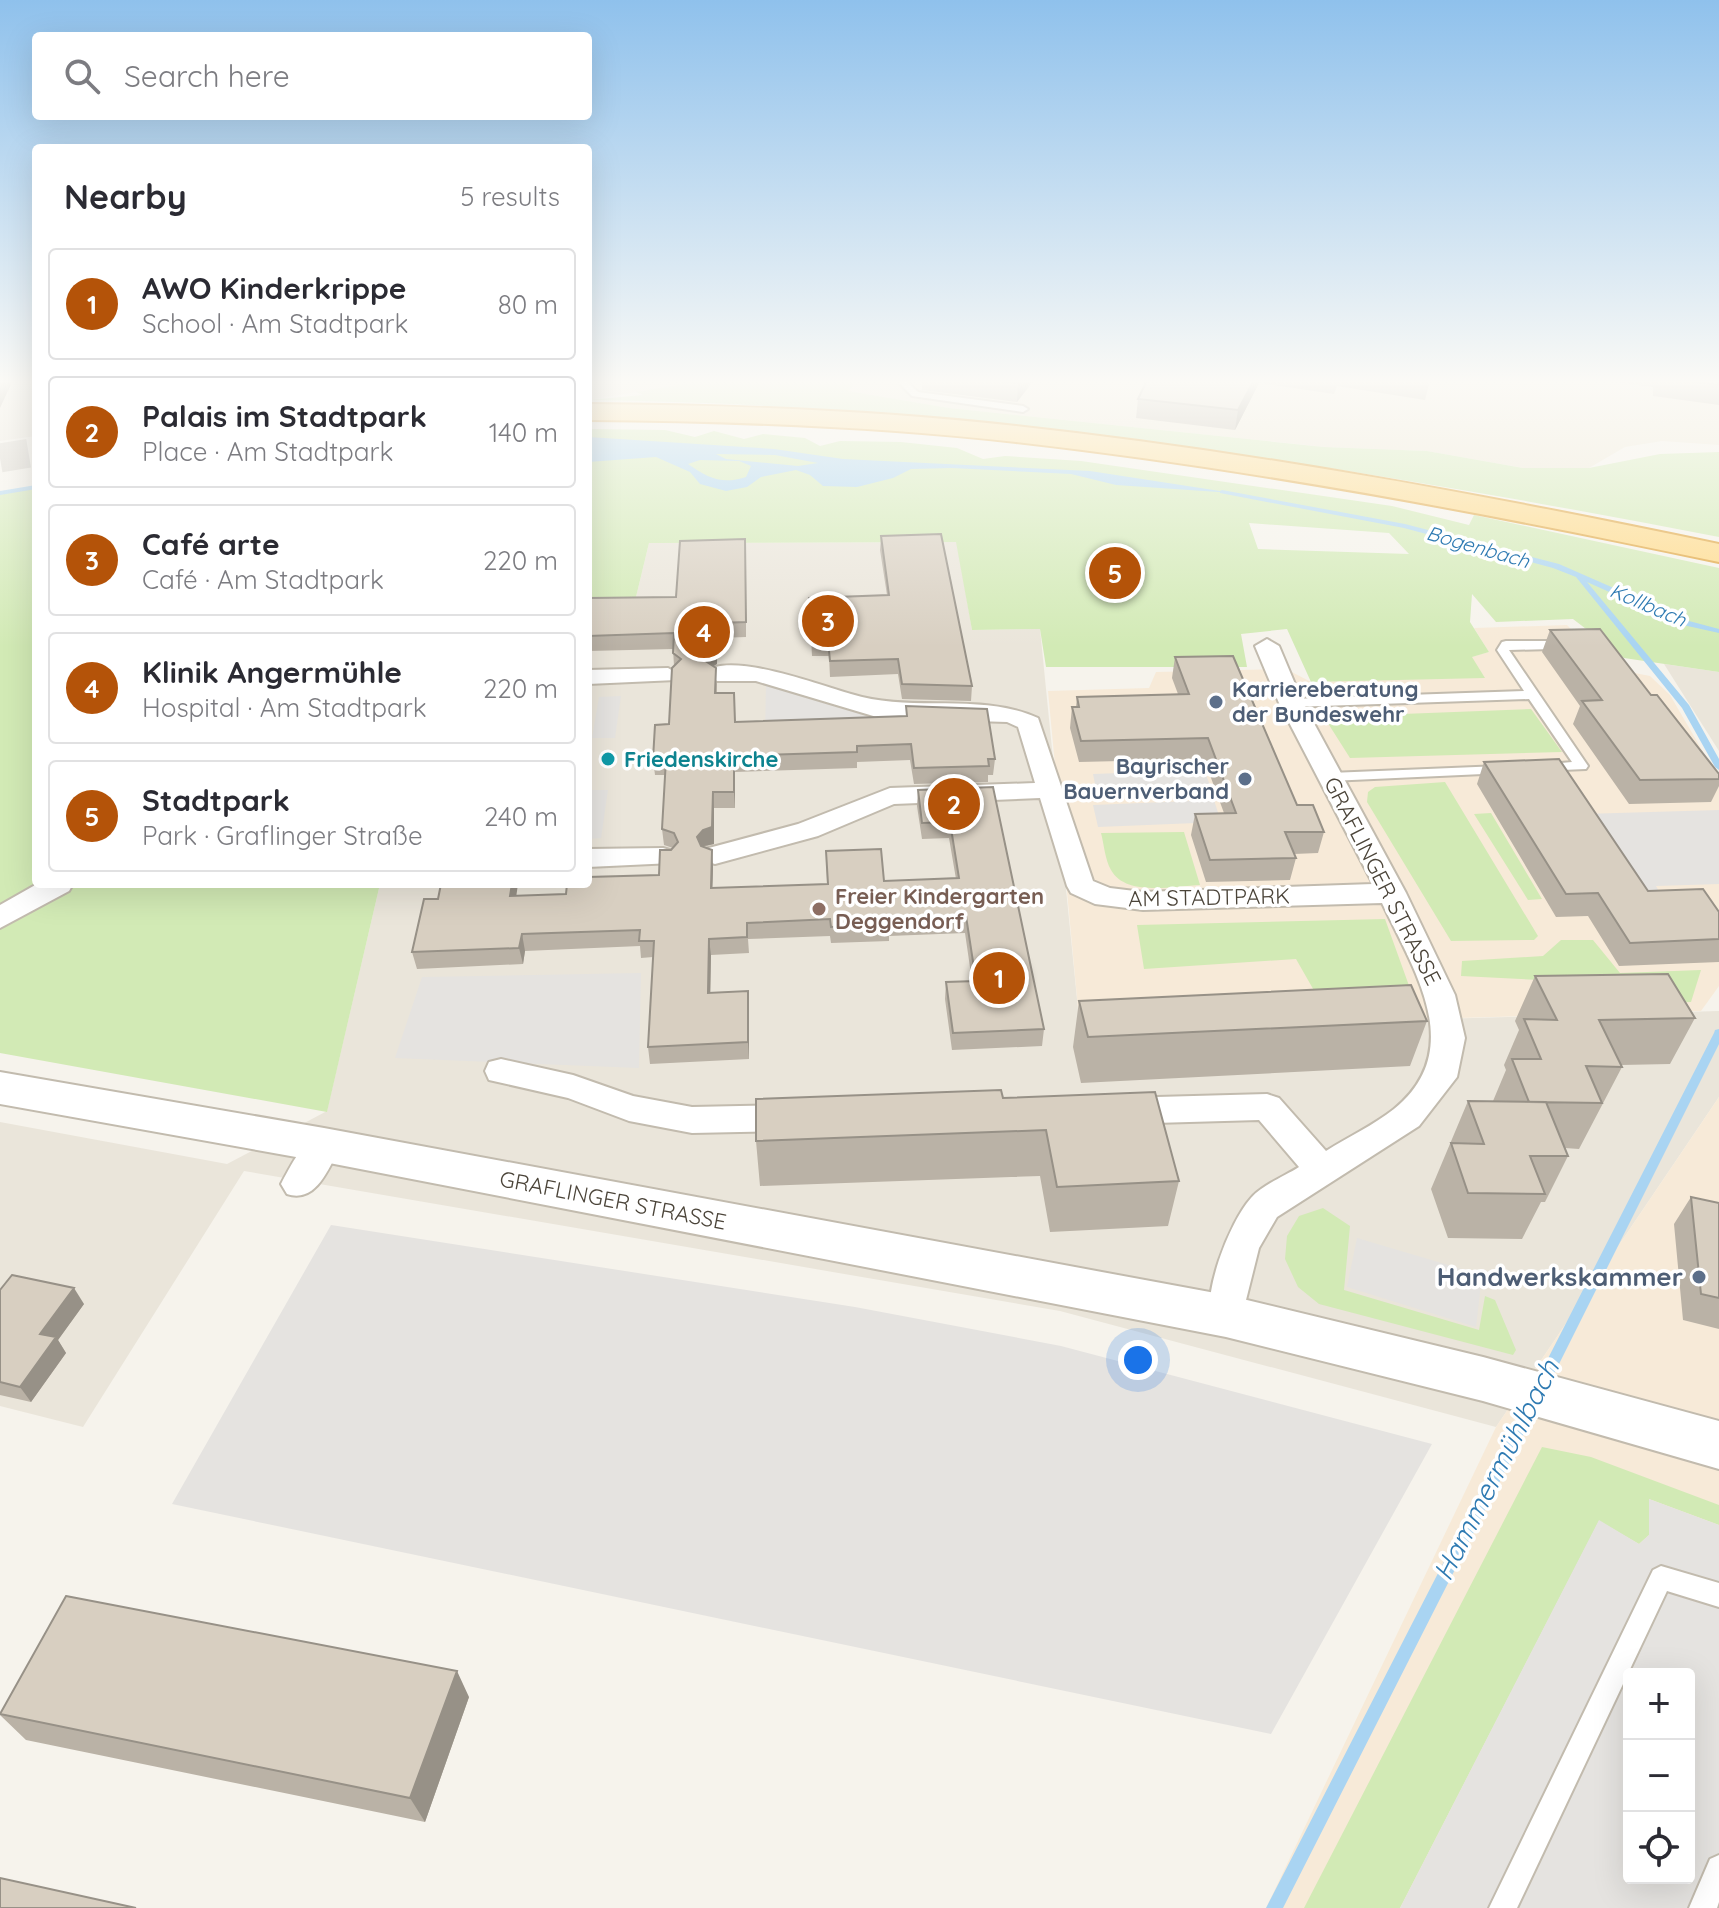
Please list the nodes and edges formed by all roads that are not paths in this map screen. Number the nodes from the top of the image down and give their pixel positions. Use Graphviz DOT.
graph roads {
  1 [pos="1262,469"];
  2 [pos="1719,553"];
  3 [pos="1552,645"];
  4 [pos="1267,646"];
  5 [pos="717,674"];
  6 [pos="668,675"];
  7 [pos="592,677"];
  8 [pos="1531,695"];
  9 [pos="1291,703"];
  10 [pos="1330,777"];
  11 [pos="1051,790"];
  12 [pos="715,855"];
  13 [pos="663,857"];
  14 [pos="592,858"];
  15 [pos="52,888"];
  16 [pos="1392,893"];
  17 [pos="0,918"];
  18 [pos="501,1071"];
  19 [pos="0,1088"];
  20 [pos="1093,1111"];
  21 [pos="825,1117"];
  22 [pos="324,1145"];
  23 [pos="1322,1170"];
  24 [pos="299,1184"];
  25 [pos="1226,1316"];
  26 [pos="1719,1445"];
  27 [pos="1719,1595"];
  28 [pos="1719,1868"];
  29 [pos="1503,1908"];
  30 [pos="1703,1908"];
  1 -- 2 [label="highway"];
  3 -- 8 [label="lane"];
  4 -- 9 [label="street, GRAFLINGER STRASSE"];
  5 -- 11 [label="street, AM STADTPARK"];
  6 -- 7 [label="street"];
  8 -- 9 [label="lane"];
  8 -- 10 [label="lane"];
  9 -- 10 [label="street, GRAFLINGER STRASSE"];
  10 -- 16 [label="street, GRAFLINGER STRASSE"];
  11 -- 12 [label="street"];
  11 -- 16 [label="street, AM STADTPARK"];
  13 -- 14 [label="street"];
  15 -- 17 [label="street"];
  16 -- 23 [label="street, GRAFLINGER STRASSE"];
  18 -- 21 [label="street"];
  19 -- 22 [label="street, GRAFLINGER STRASSE"];
  20 -- 23 [label="street"];
  22 -- 24 [label="street"];
  22 -- 25 [label="street, GRAFLINGER STRASSE"];
  23 -- 25 [label="street, GRAFLINGER STRASSE"];
  25 -- 26 [label="street, GRAFLINGER STRASSE"];
  27 -- 29 [label="lane"];
  28 -- 30 [label="lane"];
}
